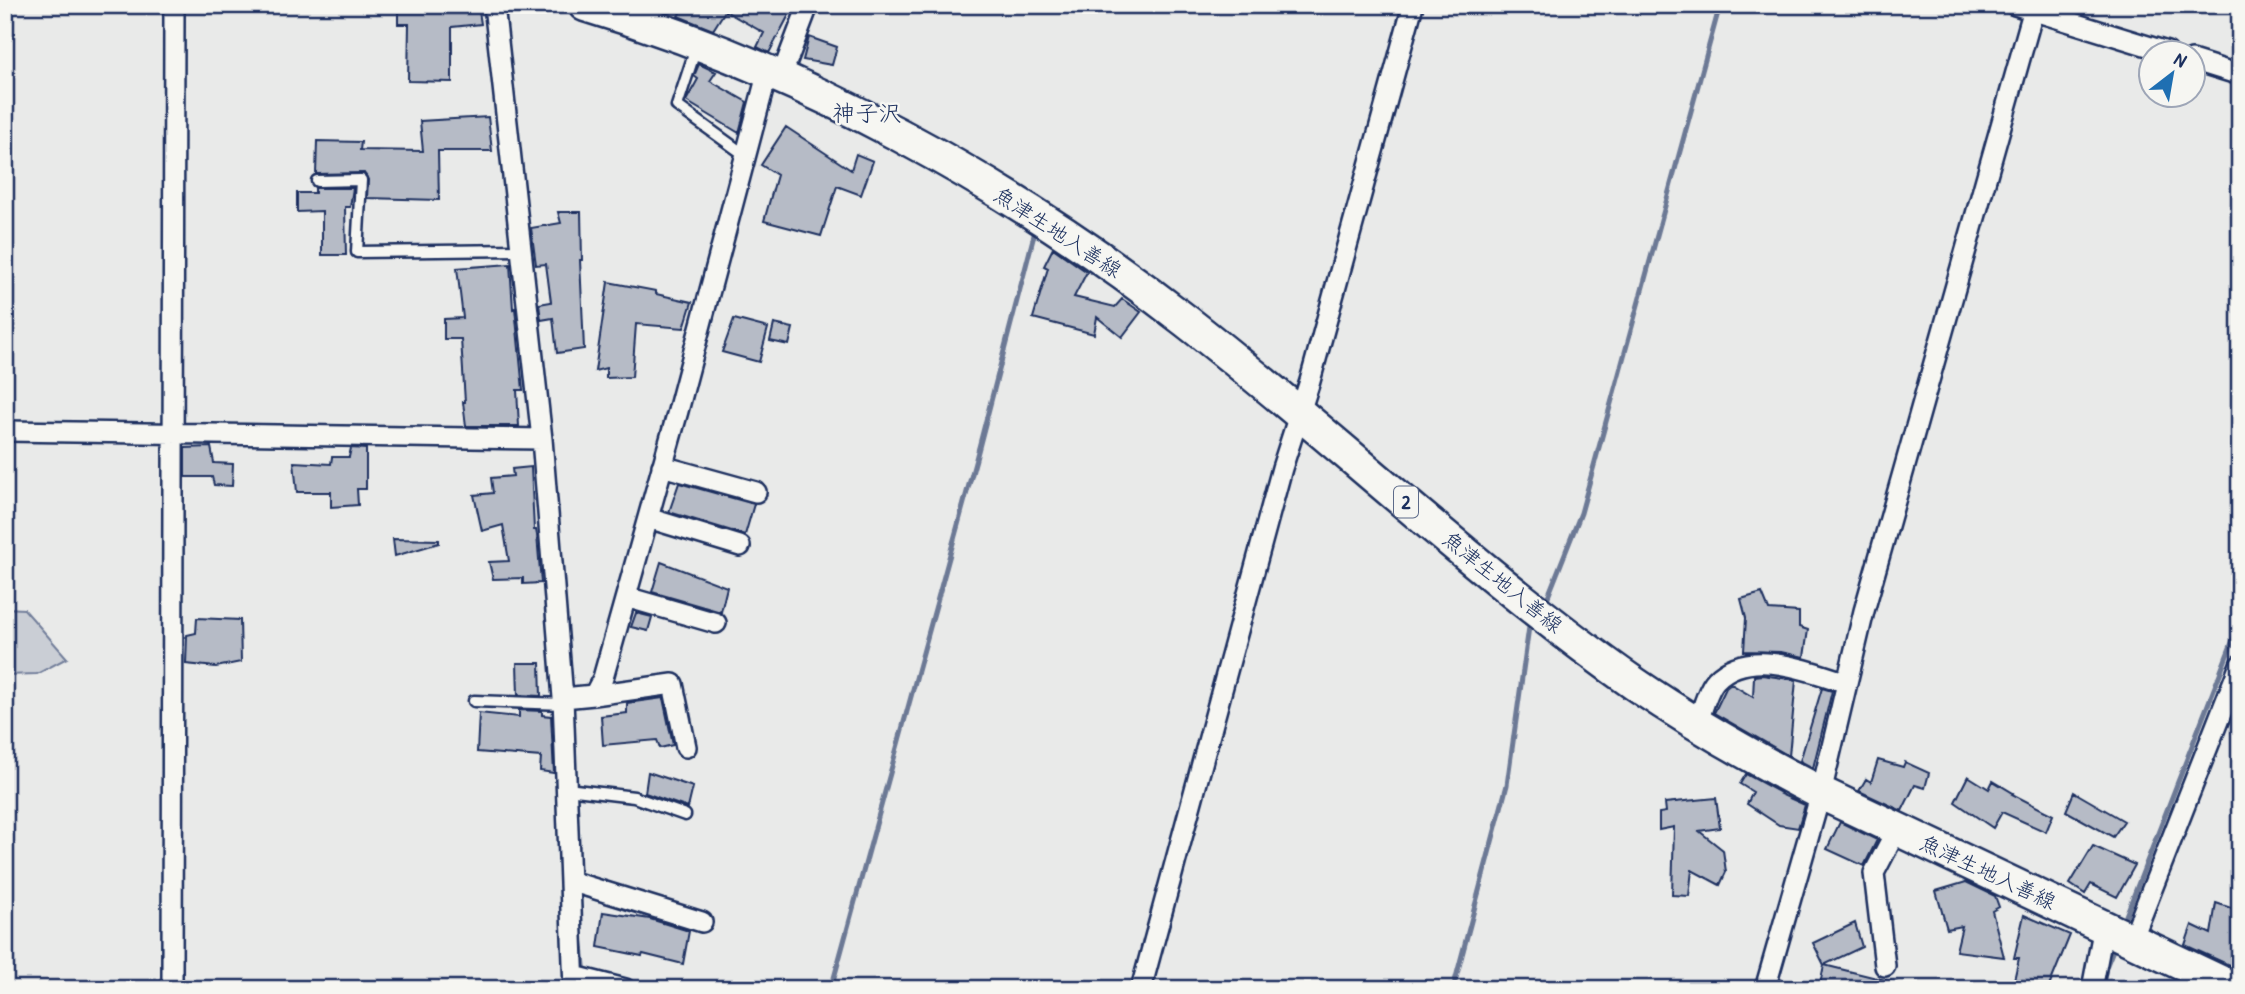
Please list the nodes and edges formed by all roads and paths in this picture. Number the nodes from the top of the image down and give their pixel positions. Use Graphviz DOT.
graph roads {
  1 [pos="174,5"];
  2 [pos="494,5"];
  3 [pos="585,5"];
  4 [pos="803,5"];
  5 [pos="1413,5"];
  6 [pos="2028,7"];
  7 [pos="2136,42"];
  8 [pos="697,44"];
  9 [pos="2206,64"];
  10 [pos="774,74"];
  11 [pos="2240,75"];
  12 [pos="745,155"];
  13 [pos="317,181"];
  14 [pos="521,250"];
  15 [pos="1298,412"];
  16 [pos="5,431"];
  17 [pos="173,434"];
  18 [pos="542,439"];
  19 [pos="662,466"];
  20 [pos="756,492"];
  21 [pos="648,518"];
  22 [pos="740,545"];
  23 [pos="626,597"];
  24 [pos="716,623"];
  25 [pos="2240,665"];
  26 [pos="1847,683"];
  27 [pos="594,695"];
  28 [pos="474,701"];
  29 [pos="564,701"];
  30 [pos="1697,725"];
  31 [pos="686,747"];
  32 [pos="567,789"];
  33 [pos="1821,793"];
  34 [pos="685,815"];
  35 [pos="1897,829"];
  36 [pos="570,881"];
  37 [pos="702,922"];
  38 [pos="2118,933"];
  39 [pos="1885,966"];
  40 [pos="574,982"];
  41 [pos="172,989"];
  42 [pos="625,989"];
  43 [pos="1141,989"];
  44 [pos="1765,989"];
  45 [pos="2092,989"];
  46 [pos="2235,989"];
  1 -- 17 [label="street"];
  2 -- 14 [label="street"];
  3 -- 8 [label="main road, 魚津生地入善線 / 2"];
  4 -- 10 [label="street"];
  5 -- 15 [label="street"];
  6 -- 7 [label="street"];
  6 -- 26 [label="street"];
  8 -- 10 [label="main road, 魚津生地入善線 / 2"];
  8 -- 12 [label="lane"];
  9 -- 11 [label="street"];
  10 -- 12 [label="street"];
  10 -- 15 [label="main road, 魚津生地入善線 / 2"];
  12 -- 19 [label="street"];
  13 -- 14 [label="lane"];
  14 -- 18 [label="street"];
  15 -- 30 [label="main road, 魚津生地入善線 / 2"];
  15 -- 43 [label="street"];
  16 -- 17 [label="street"];
  17 -- 18 [label="street"];
  17 -- 41 [label="street"];
  18 -- 29 [label="street"];
  19 -- 20 [label="street"];
  19 -- 21 [label="street"];
  21 -- 22 [label="street"];
  21 -- 23 [label="street"];
  23 -- 24 [label="street"];
  23 -- 27 [label="street"];
  25 -- 38 [label="street"];
  26 -- 30 [label="street"];
  26 -- 33 [label="street"];
  27 -- 29 [label="street"];
  27 -- 31 [label="street"];
  28 -- 29 [label="lane"];
  29 -- 32 [label="street"];
  30 -- 33 [label="main road, 魚津生地入善線 / 2"];
  32 -- 34 [label="lane"];
  32 -- 36 [label="street"];
  33 -- 35 [label="main road, 魚津生地入善線 / 2"];
  33 -- 44 [label="street"];
  35 -- 38 [label="main road, 魚津生地入善線 / 2"];
  35 -- 39 [label="street"];
  36 -- 37 [label="street"];
  36 -- 40 [label="street"];
  38 -- 45 [label="street"];
  38 -- 46 [label="main road, 魚津生地入善線 / 2"];
  40 -- 42 [label="street"];
}
